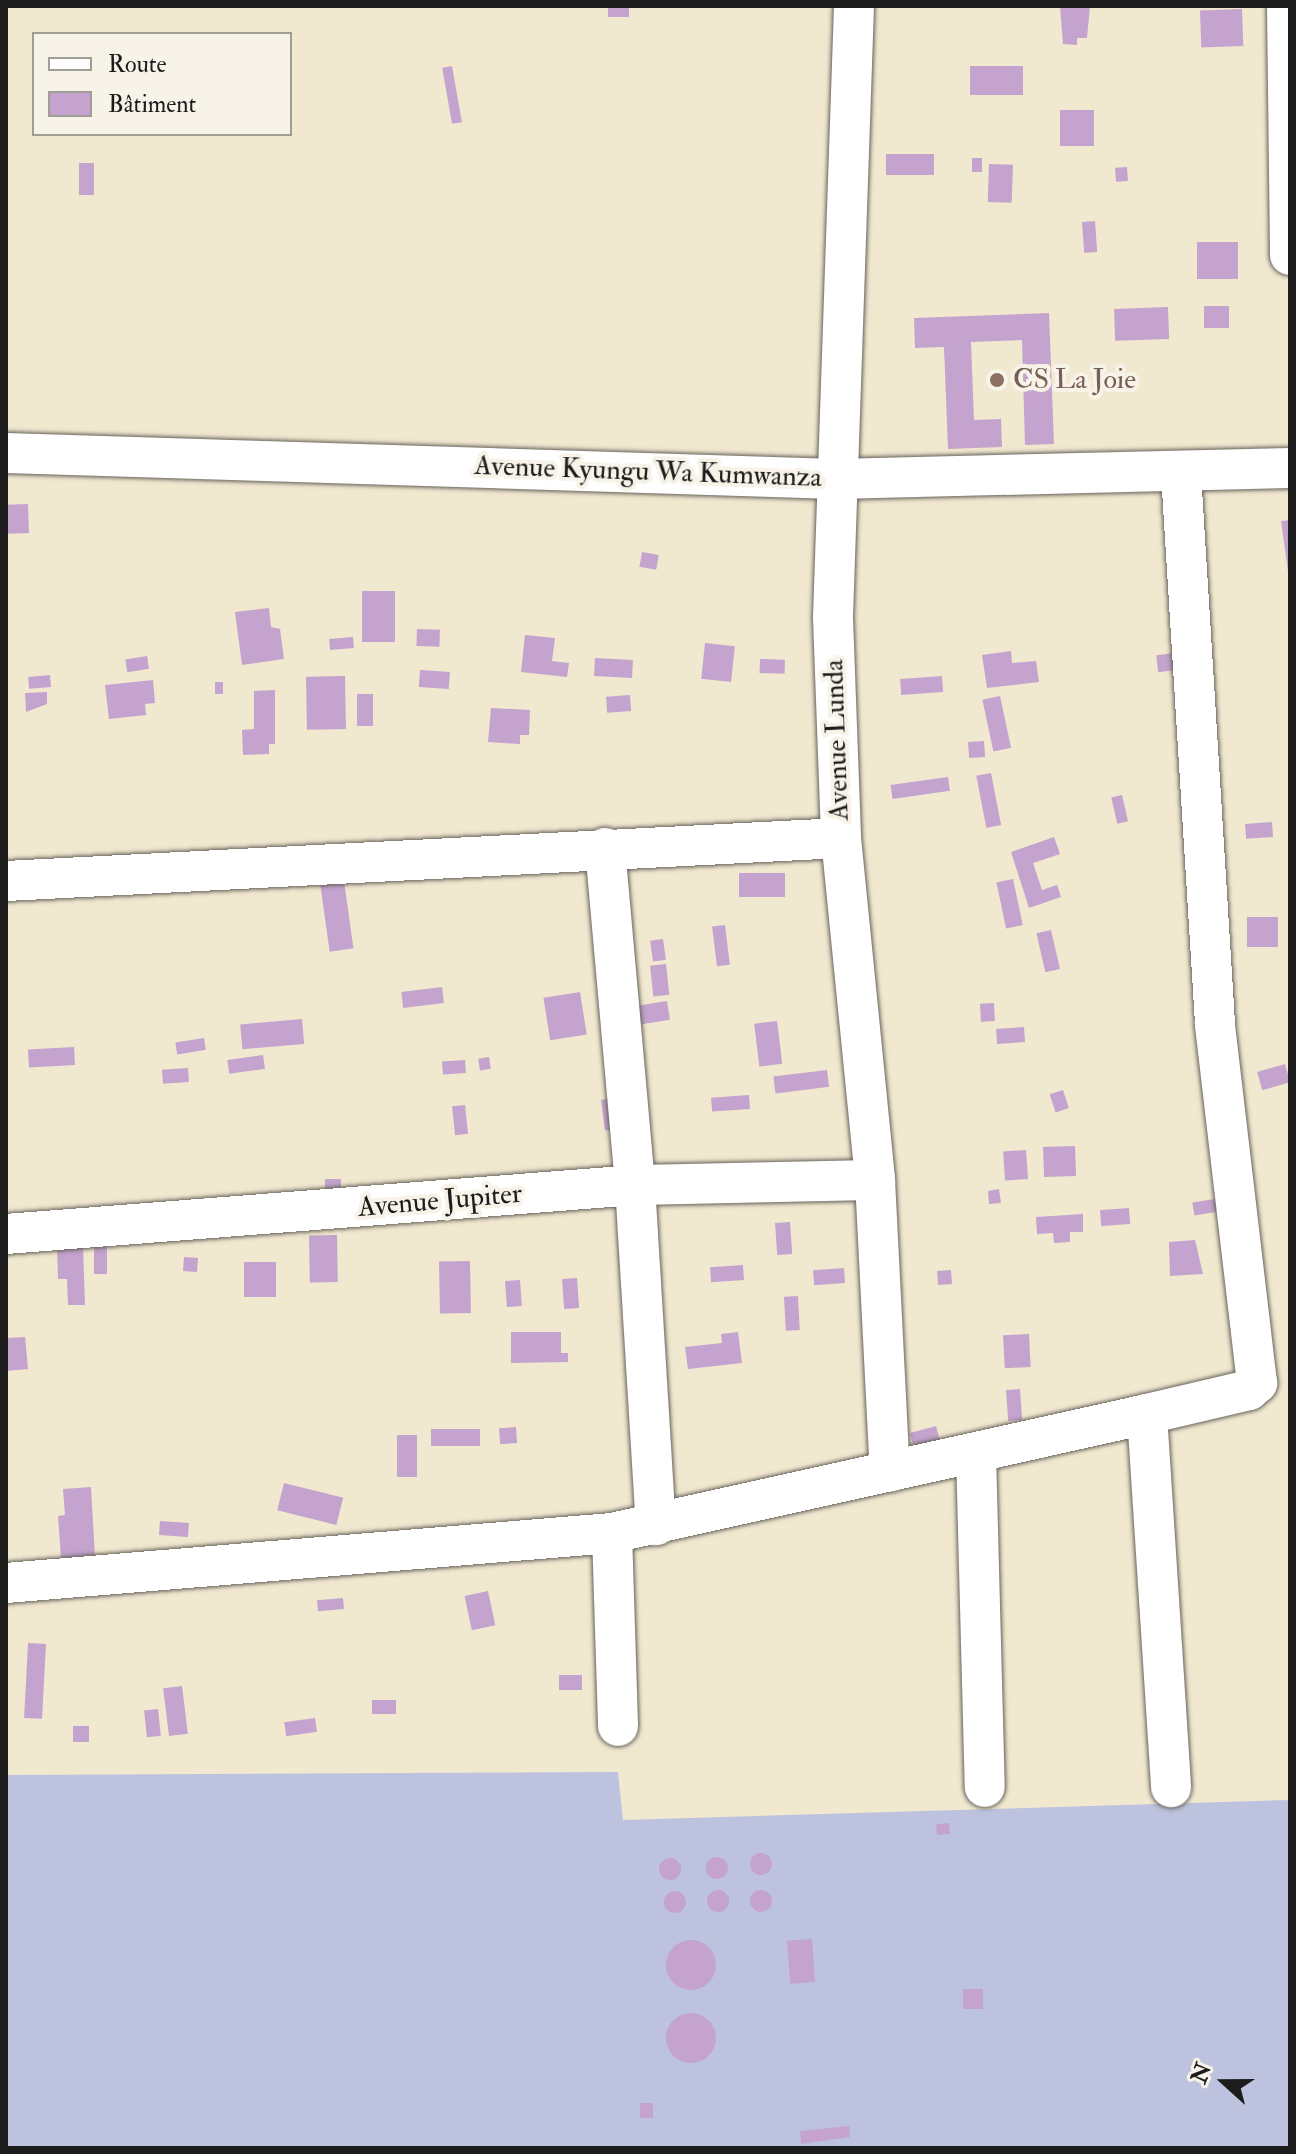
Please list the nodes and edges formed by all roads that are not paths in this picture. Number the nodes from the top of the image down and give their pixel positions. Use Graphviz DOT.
graph roads {
  1 [pos="854,6"];
  2 [pos="1287,6"];
  3 [pos="1290,255"];
  4 [pos="6,453"];
  5 [pos="1290,468"];
  6 [pos="1181,473"];
  7 [pos="836,479"];
  8 [pos="841,838"];
  9 [pos="605,848"];
  10 [pos="6,881"];
  11 [pos="875,1180"];
  12 [pos="635,1185"];
  13 [pos="6,1234"];
  14 [pos="1147,1414"];
  15 [pos="976,1453"];
  16 [pos="890,1472"];
  17 [pos="656,1525"];
  18 [pos="612,1533"];
  19 [pos="6,1583"];
  20 [pos="618,1726"];
  21 [pos="985,1787"];
  22 [pos="1171,1787"];
  1 -- 7 [label="street, Avenue Lunda"];
  2 -- 3 [label="street"];
  4 -- 7 [label="street, Avenue Kyungu Wa Kumwanza"];
  5 -- 6 [label="street, Avenue Kyungu Wa Kumwanza"];
  6 -- 7 [label="street, Avenue Kyungu Wa Kumwanza"];
  6 -- 14 [label="street"];
  7 -- 8 [label="street, Avenue Lunda"];
  8 -- 9 [label="street"];
  8 -- 11 [label="street, Avenue Lunda"];
  9 -- 10 [label="street"];
  9 -- 12 [label="street"];
  11 -- 12 [label="street, Avenue Jupiter"];
  11 -- 16 [label="street, Avenue Lunda"];
  12 -- 13 [label="street, Avenue Jupiter"];
  12 -- 17 [label="street"];
  14 -- 15 [label="street"];
  14 -- 22 [label="street"];
  15 -- 16 [label="street"];
  15 -- 21 [label="street"];
  16 -- 17 [label="street"];
  17 -- 18 [label="street"];
  18 -- 19 [label="street"];
  18 -- 20 [label="street"];
}
